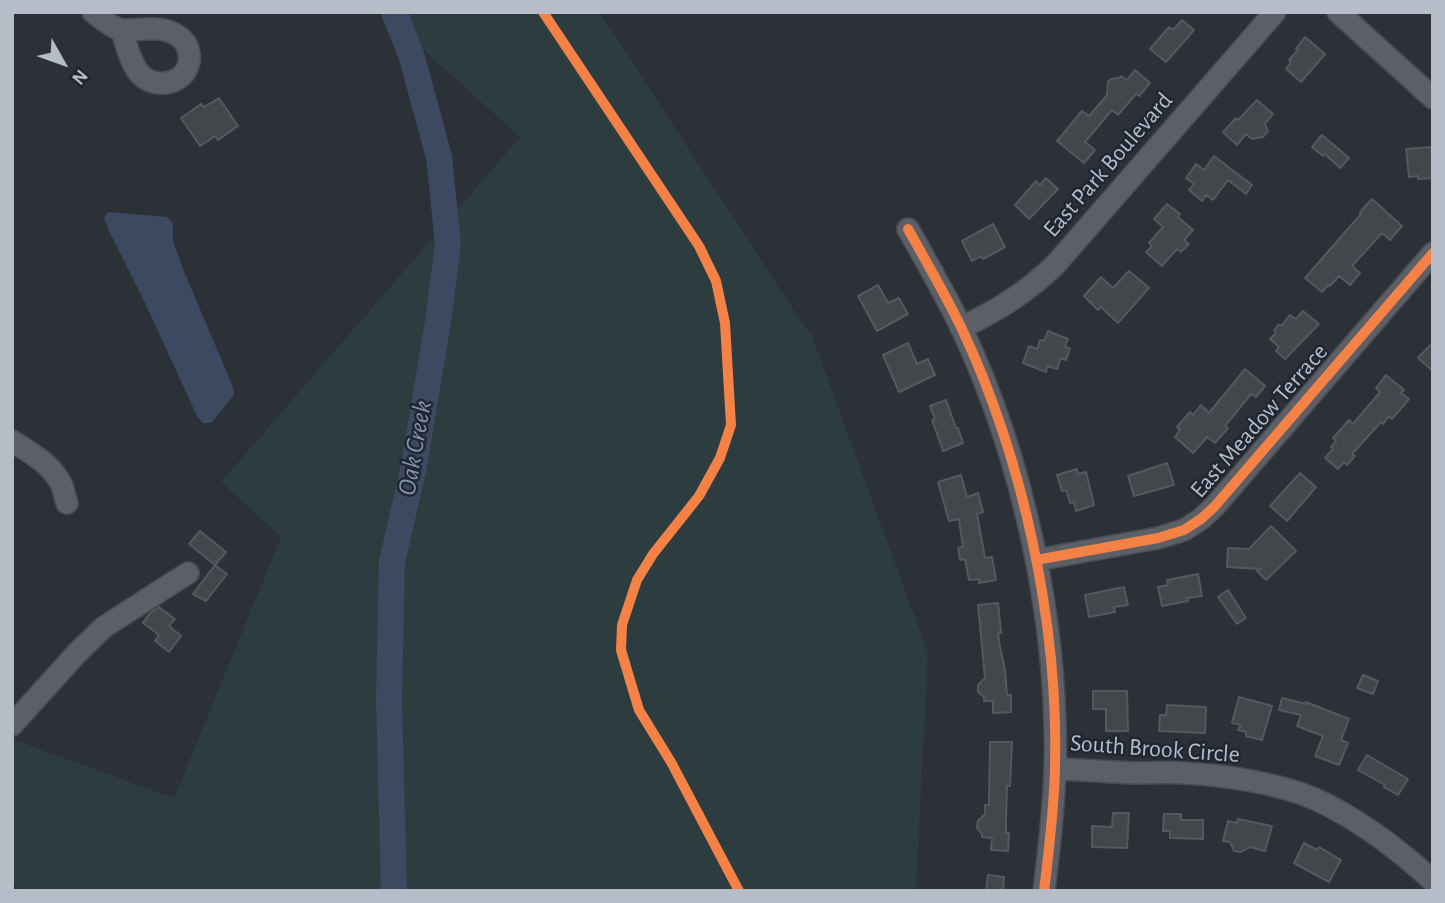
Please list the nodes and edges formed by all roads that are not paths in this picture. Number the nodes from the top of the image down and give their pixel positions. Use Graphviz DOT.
graph roads {
  1 [pos="93,12"];
  2 [pos="1275,12"];
  3 [pos="1338,12"];
  4 [pos="121,30"];
  5 [pos="1433,98"];
  6 [pos="908,229"];
  7 [pos="1433,253"];
  8 [pos="961,328"];
  9 [pos="12,441"];
  10 [pos="67,503"];
  11 [pos="1037,560"];
  12 [pos="188,573"];
  13 [pos="12,725"];
  14 [pos="1055,769"];
  15 [pos="1433,881"];
  16 [pos="1044,891"];
  1 -- 4 [label="street"];
  2 -- 8 [label="street, East Park Boulevard"];
  3 -- 5 [label="street"];
  6 -- 8 [label="street"];
  7 -- 11 [label="street, East Meadow Terrace"];
  8 -- 11 [label="street"];
  9 -- 10 [label="street"];
  11 -- 14 [label="street"];
  12 -- 13 [label="street"];
  14 -- 15 [label="street, South Brook Circle"];
  14 -- 16 [label="street"];
}
